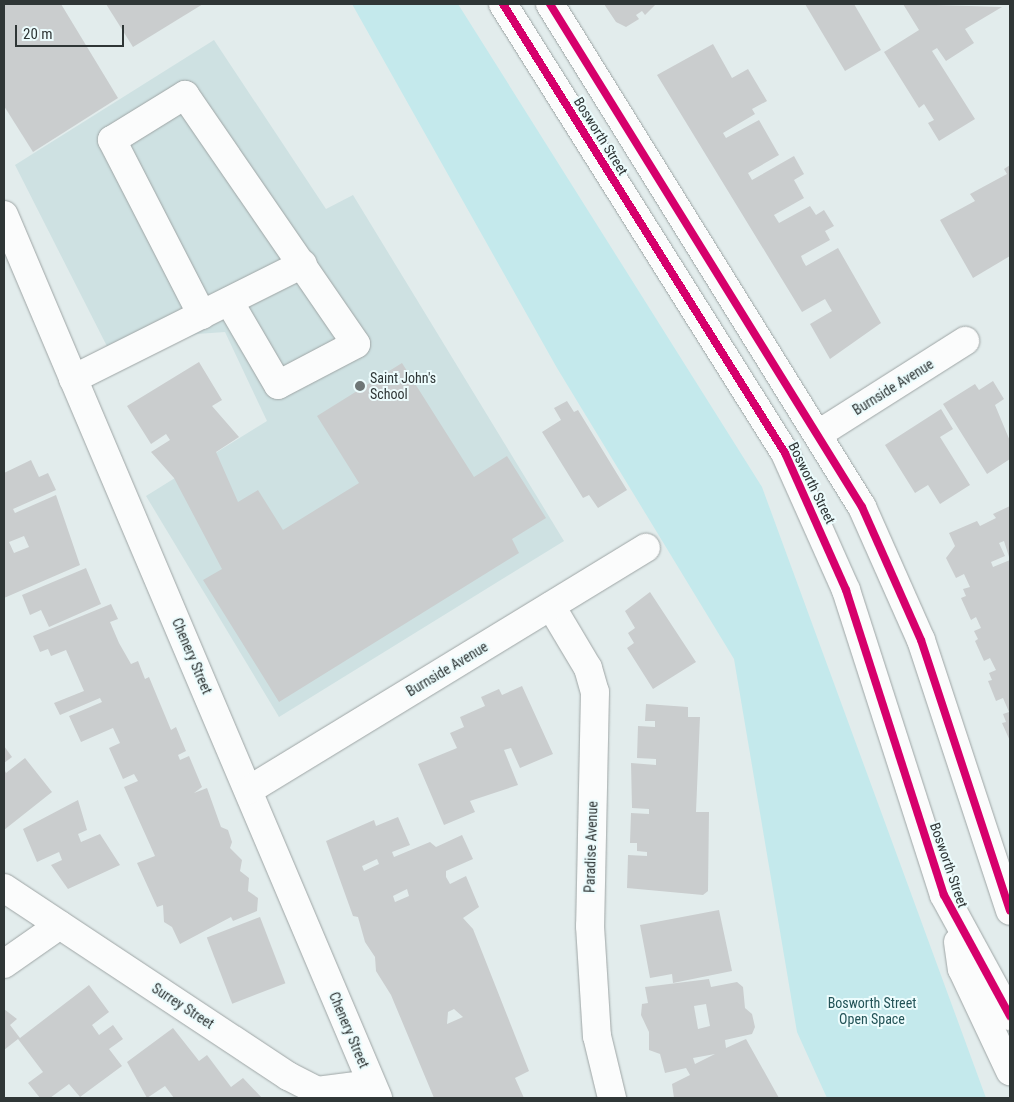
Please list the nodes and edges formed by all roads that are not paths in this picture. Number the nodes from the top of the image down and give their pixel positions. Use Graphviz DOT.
graph roads {
  1 [pos="503,4"];
  2 [pos="550,4"];
  3 [pos="4,215"];
  4 [pos="303,264"];
  5 [pos="228,301"];
  6 [pos="202,315"];
  7 [pos="965,341"];
  8 [pos="73,379"];
  9 [pos="820,433"];
  10 [pos="646,548"];
  11 [pos="550,606"];
  12 [pos="248,790"];
  13 [pos="4,888"];
  14 [pos="1010,911"];
  15 [pos="956,923"];
  16 [pos="60,925"];
  17 [pos="4,964"];
  18 [pos="1010,1016"];
  19 [pos="1010,1071"];
  20 [pos="375,1091"];
  21 [pos="612,1098"];
  1 -- 15 [label="street, Bosworth Street"];
  2 -- 9 [label="street, Bosworth Street"];
  3 -- 8 [label="street, Chenery Street"];
  4 -- 5 [label="street"];
  4 -- 5 [label="street"];
  4 -- 6 [label="street"];
  5 -- 6 [label="street"];
  6 -- 8 [label="street"];
  7 -- 9 [label="street, Burnside Avenue"];
  8 -- 12 [label="street, Chenery Street"];
  9 -- 14 [label="street, Bosworth Street"];
  10 -- 11 [label="street, Burnside Avenue"];
  11 -- 12 [label="street, Burnside Avenue"];
  11 -- 21 [label="street, Paradise Avenue"];
  12 -- 20 [label="street, Chenery Street"];
  13 -- 16 [label="street, Surrey Street"];
  15 -- 18 [label="street, Bosworth Street"];
  15 -- 19 [label="street"];
  16 -- 17 [label="street"];
  16 -- 20 [label="street, Surrey Street"];
}
